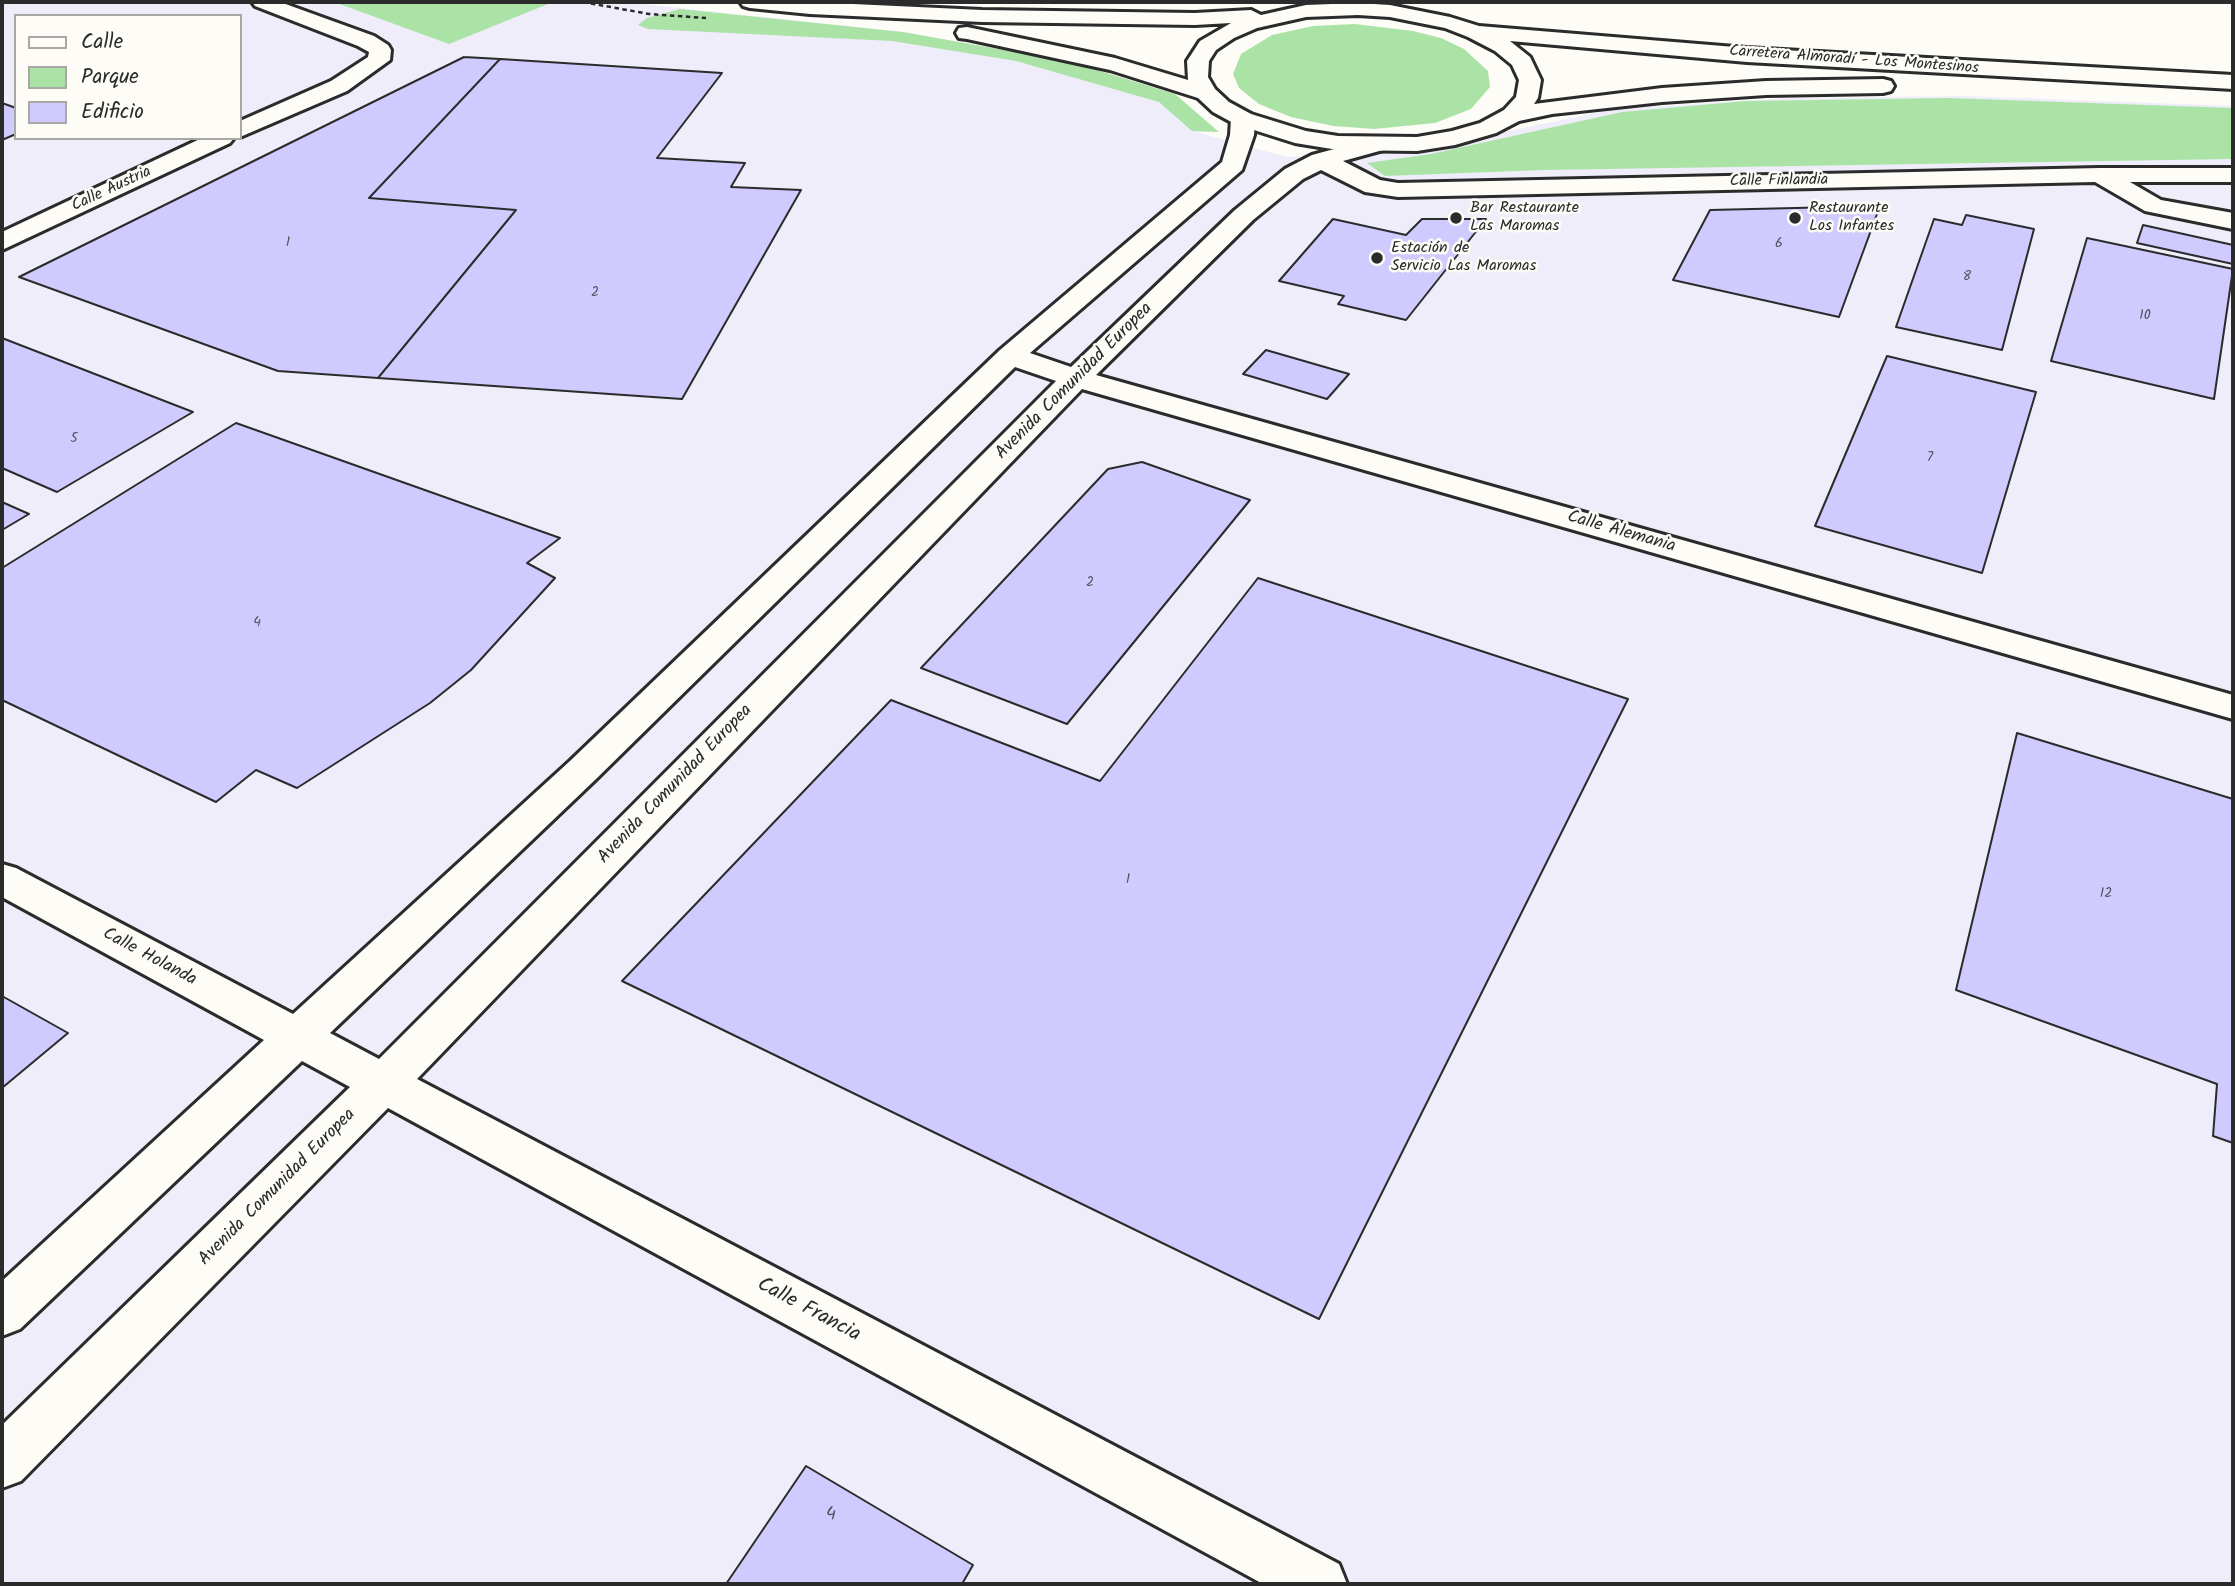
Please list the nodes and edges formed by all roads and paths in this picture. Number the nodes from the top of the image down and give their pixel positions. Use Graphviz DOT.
graph roads {
  1 [pos="261,2"];
  2 [pos="750,2"];
  3 [pos="1355,5"];
  4 [pos="810,8"];
  5 [pos="1281,15"];
  6 [pos="1476,32"];
  7 [pos="2233,82"];
  8 [pos="1206,93"];
  9 [pos="2233,98"];
  10 [pos="1512,115"];
  11 [pos="1243,119"];
  12 [pos="242,129"];
  13 [pos="218,140"];
  14 [pos="1375,145"];
  15 [pos="1321,160"];
  16 [pos="2100,175"];
  17 [pos="2233,175"];
  18 [pos="2233,222"];
  19 [pos="2,242"];
  20 [pos="1010,356"];
  21 [pos="1076,378"];
  22 [pos="2233,707"];
  23 [pos="2,879"];
  24 [pos="297,1037"];
  25 [pos="384,1083"];
  26 [pos="2,1313"];
  27 [pos="2,1462"];
  28 [pos="1319,1584"];
  1 -- 12 [label="street"];
  2 -- 4 [label="street"];
  3 -- 5 [label="street"];
  3 -- 6 [label="street"];
  4 -- 5 [label="street"];
  4 -- 8 [label="street"];
  5 -- 8 [label="street"];
  6 -- 7 [label="street, Carretera Almoradí - Los Montesinos"];
  6 -- 10 [label="street"];
  8 -- 11 [label="street"];
  9 -- 10 [label="street, Carretera Almoradí - Los Montesinos"];
  10 -- 14 [label="street, Carretera Almoradí - Los Montesinos"];
  11 -- 14 [label="street"];
  11 -- 20 [label="street"];
  13 -- 19 [label="street, Calle Austria"];
  14 -- 15 [label="street, Avenida Comunidad Europea"];
  15 -- 16 [label="street, Calle Finlandia"];
  15 -- 21 [label="street, Avenida Comunidad Europea"];
  16 -- 17 [label="street, Calle Finlandia"];
  16 -- 18 [label="street"];
  20 -- 21 [label="street, Calle Alemania"];
  20 -- 24 [label="street"];
  21 -- 22 [label="street, Calle Alemania"];
  21 -- 25 [label="street, Avenida Comunidad Europea"];
  23 -- 24 [label="street, Calle Holanda"];
  24 -- 25 [label="street, Calle Francia"];
  24 -- 26 [label="street"];
  25 -- 27 [label="street, Avenida Comunidad Europea"];
  25 -- 28 [label="street, Calle Francia"];
}
